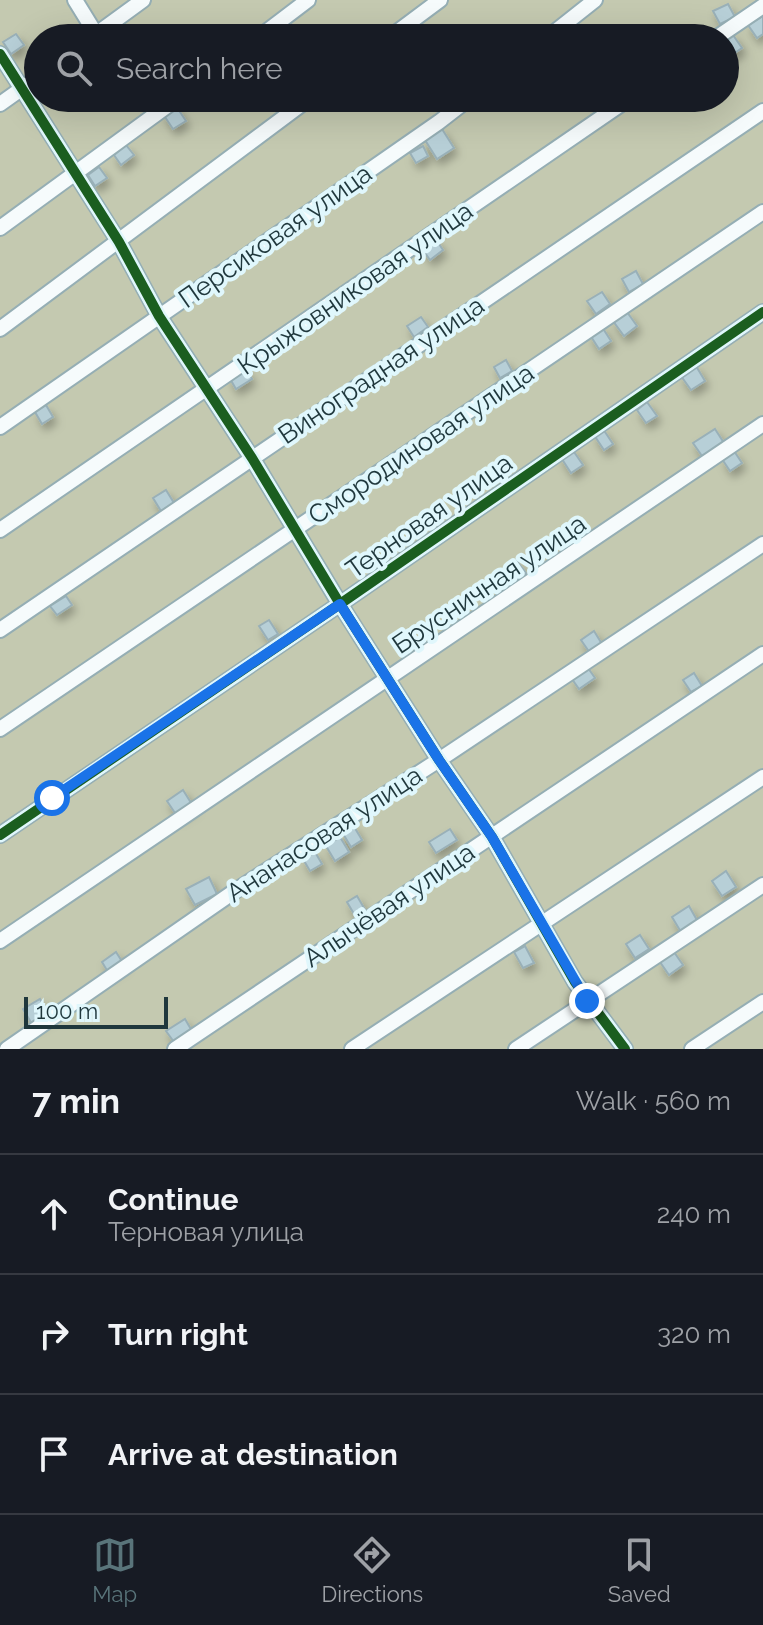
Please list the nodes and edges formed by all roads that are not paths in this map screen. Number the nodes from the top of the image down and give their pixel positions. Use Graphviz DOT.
graph roads {
  1 [pos="75,0"];
  2 [pos="143,0"];
  3 [pos="308,0"];
  4 [pos="440,0"];
  5 [pos="595,0"];
  6 [pos="763,6"];
  7 [pos="88,24"];
  8 [pos="110,24"];
  9 [pos="276,24"];
  10 [pos="408,24"];
  11 [pos="565,24"];
  12 [pos="737,24"];
  13 [pos="0,54"];
  14 [pos="22,88"];
  15 [pos="24,91"];
  16 [pos="0,104"];
  17 [pos="763,111"];
  18 [pos="38,112"];
  19 [pos="159,112"];
  20 [pos="291,112"];
  21 [pos="452,112"];
  22 [pos="610,112"];
  23 [pos="77,173"];
  24 [pos="763,212"];
  25 [pos="0,228"];
  26 [pos="119,242"];
  27 [pos="763,312"];
  28 [pos="159,316"];
  29 [pos="0,329"];
  30 [pos="206,390"];
  31 [pos="763,424"];
  32 [pos="0,427"];
  33 [pos="252,458"];
  34 [pos="0,530"];
  35 [pos="295,530"];
  36 [pos="763,544"];
  37 [pos="340,604"];
  38 [pos="0,630"];
  39 [pos="763,654"];
  40 [pos="388,680"];
  41 [pos="0,729"];
  42 [pos="439,760"];
  43 [pos="763,777"];
  44 [pos="0,835"];
  45 [pos="492,837"];
  46 [pos="763,885"];
  47 [pos="542,924"];
  48 [pos="0,941"];
  49 [pos="587,1001"];
  50 [pos="763,1002"];
  51 [pos="7,1049"];
  52 [pos="175,1049"];
  53 [pos="352,1049"];
  54 [pos="516,1049"];
  55 [pos="625,1049"];
  56 [pos="692,1049"];
  1 -- 7 [label="street"];
  2 -- 8 [label="street"];
  3 -- 9 [label="street"];
  4 -- 10 [label="street"];
  5 -- 11 [label="street"];
  6 -- 12 [label="street"];
  13 -- 14 [label="street"];
  14 -- 15 [label="street"];
  14 -- 16 [label="street"];
  17 -- 33 [label="street, Виноградная улица"];
  18 -- 23 [label="street"];
  19 -- 23 [label="street"];
  20 -- 26 [label="street"];
  21 -- 28 [label="street, Персиковая улица"];
  22 -- 30 [label="street, Крыжовниковая улица"];
  23 -- 25 [label="street"];
  23 -- 26 [label="street"];
  24 -- 35 [label="street, Смородиновая улица"];
  26 -- 28 [label="street"];
  26 -- 29 [label="street"];
  27 -- 37 [label="street, Терновая улица"];
  28 -- 30 [label="street"];
  28 -- 32 [label="street, Персиковая улица"];
  30 -- 33 [label="street"];
  30 -- 34 [label="street, Крыжовниковая улица"];
  31 -- 40 [label="street, Брусничная улица"];
  33 -- 35 [label="street"];
  33 -- 38 [label="street, Виноградная улица"];
  35 -- 37 [label="street"];
  35 -- 41 [label="street, Смородиновая улица"];
  36 -- 42 [label="street, Ананасовая улица"];
  37 -- 40 [label="street"];
  37 -- 44 [label="street, Терновая улица"];
  39 -- 45 [label="street, Алычёвая улица"];
  40 -- 42 [label="street"];
  40 -- 48 [label="street, Брусничная улица"];
  42 -- 45 [label="street"];
  42 -- 51 [label="street, Ананасовая улица"];
  43 -- 47 [label="street"];
  45 -- 47 [label="street"];
  45 -- 52 [label="street, Алычёвая улица"];
  46 -- 49 [label="street"];
  47 -- 49 [label="street"];
  47 -- 53 [label="street"];
  49 -- 54 [label="street"];
  49 -- 55 [label="street"];
  50 -- 56 [label="street"];
}
